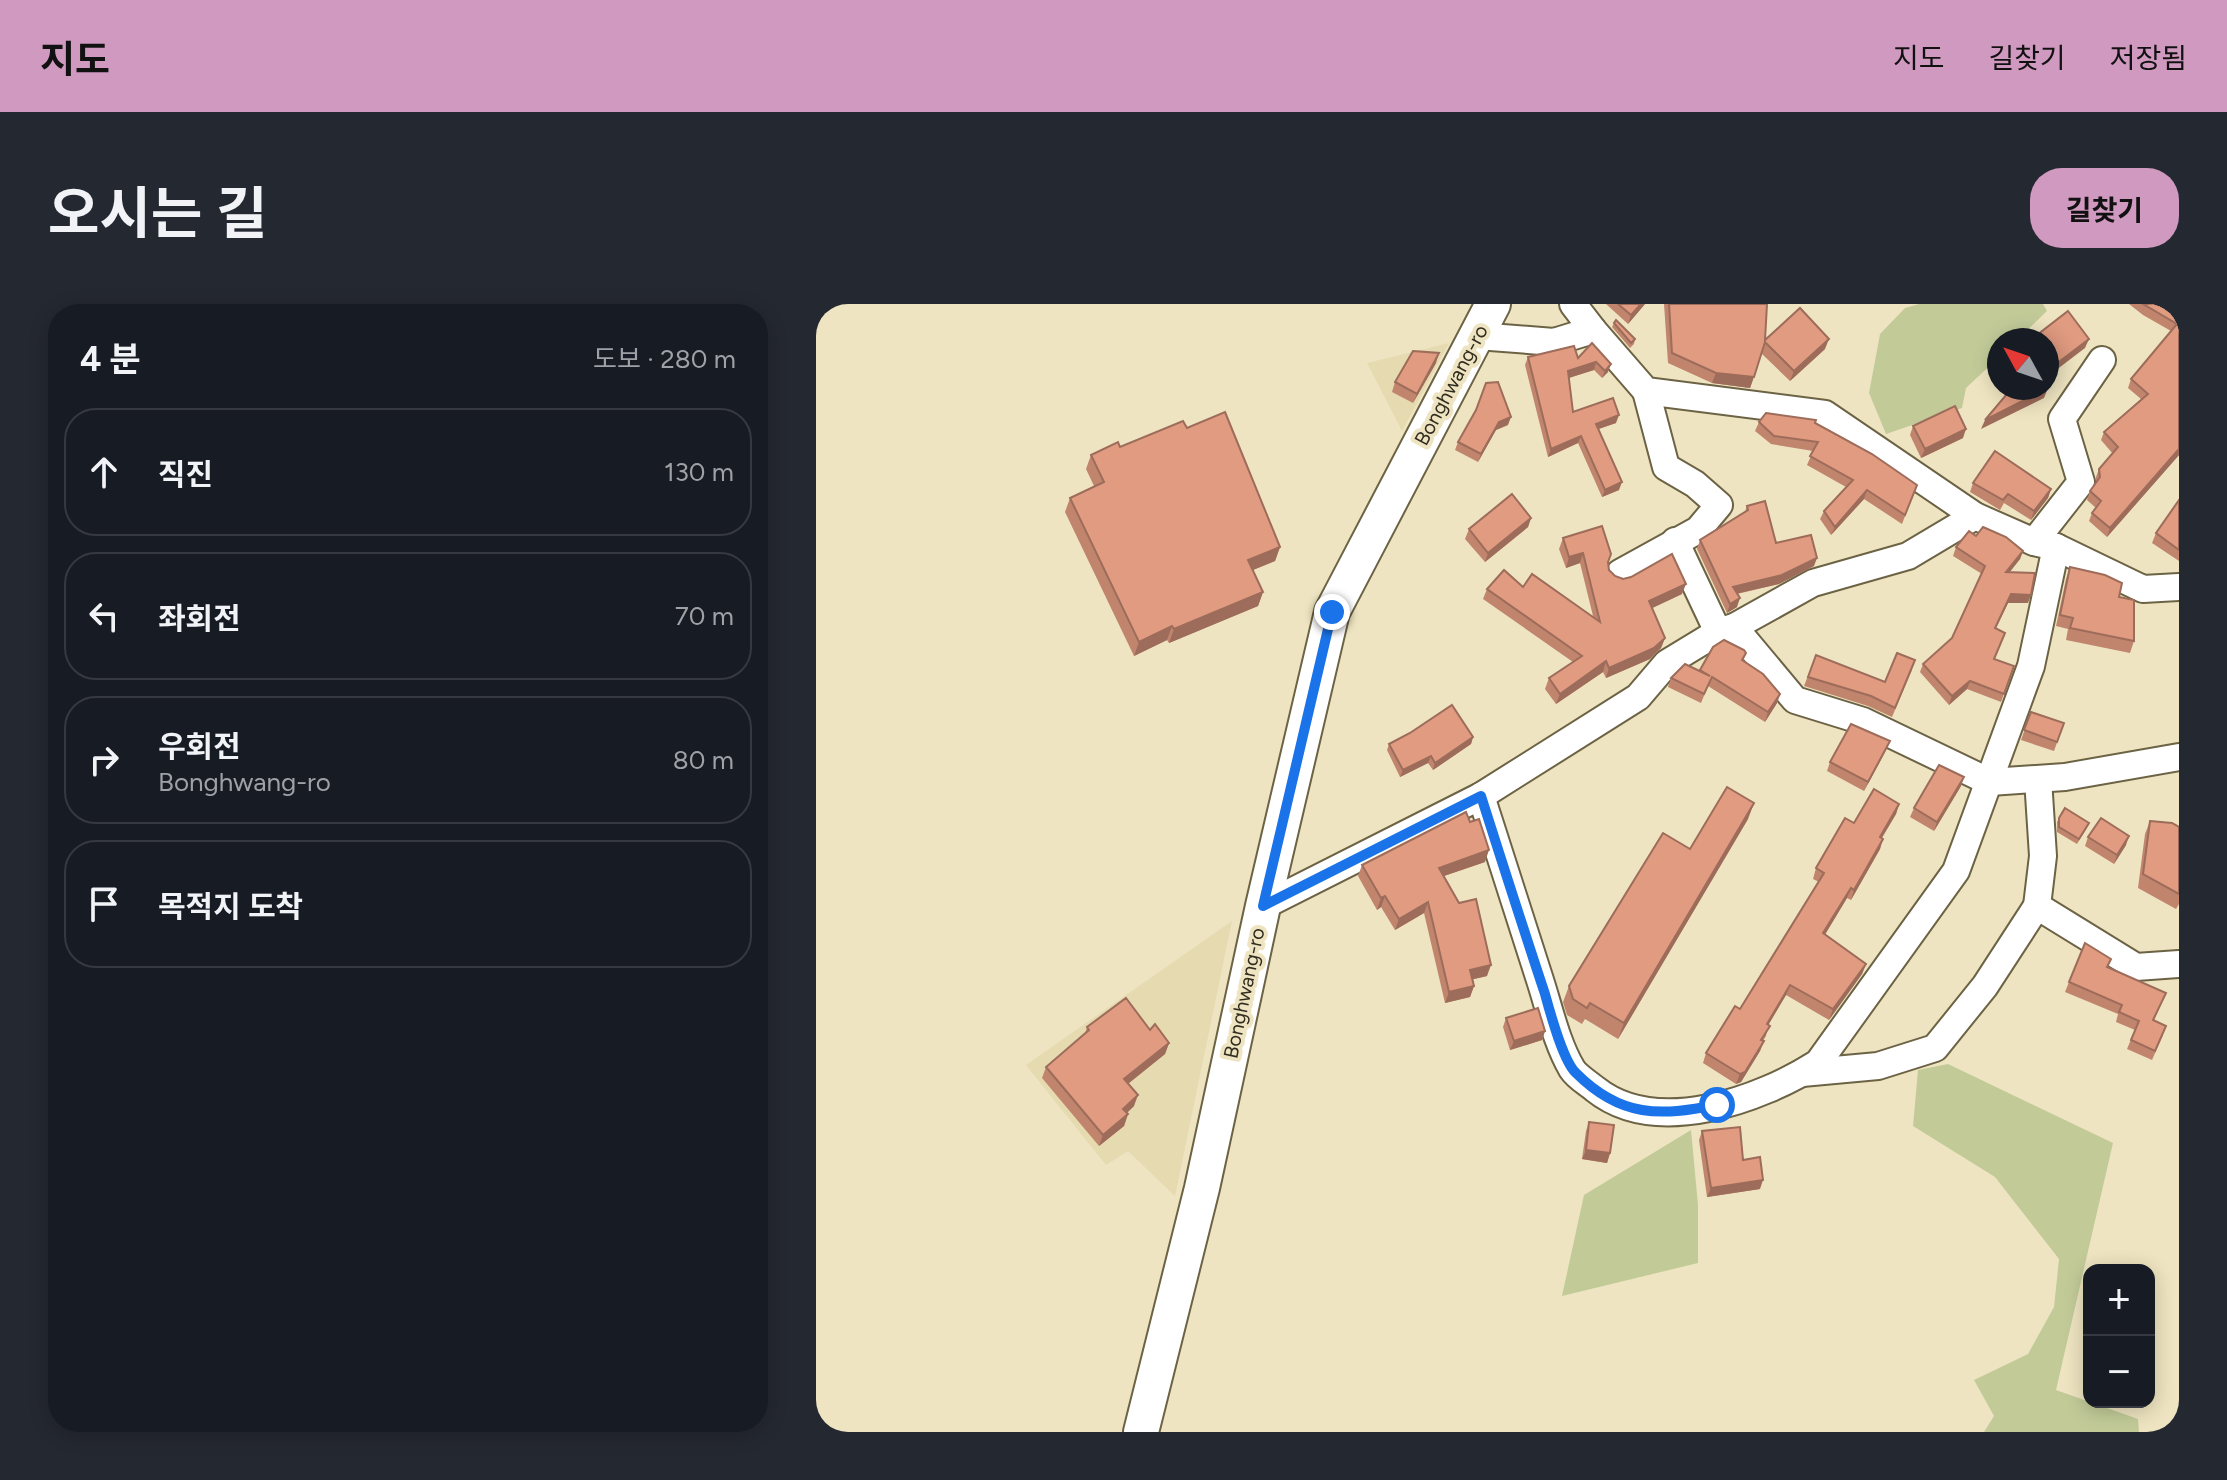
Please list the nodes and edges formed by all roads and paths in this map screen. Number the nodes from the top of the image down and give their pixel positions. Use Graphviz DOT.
graph roads {
  1 [pos="1493,304"];
  2 [pos="1573,304"];
  3 [pos="1593,330"];
  4 [pos="1477,336"];
  5 [pos="2102,360"];
  6 [pos="1646,391"];
  7 [pos="1975,516"];
  8 [pos="1675,541"];
  9 [pos="2045,545"];
  10 [pos="1620,573"];
  11 [pos="2179,587"];
  12 [pos="1726,629"];
  13 [pos="2179,757"];
  14 [pos="2038,779"];
  15 [pos="1990,782"];
  16 [pos="1481,796"];
  17 [pos="1263,906"];
  18 [pos="2037,906"];
  19 [pos="2179,964"];
  20 [pos="1802,1073"];
  21 [pos="1141,1432"];
  1 -- 4 [label="street, Bonghwang-ro"];
  2 -- 3 [label="street"];
  3 -- 4 [label="street"];
  3 -- 6 [label="street"];
  4 -- 17 [label="street, Bonghwang-ro"];
  5 -- 9 [label="street"];
  6 -- 7 [label="street"];
  6 -- 8 [label="street"];
  7 -- 9 [label="street"];
  7 -- 12 [label="street"];
  8 -- 10 [label="street"];
  8 -- 12 [label="street"];
  9 -- 11 [label="street"];
  9 -- 15 [label="street"];
  12 -- 15 [label="street"];
  12 -- 16 [label="street"];
  13 -- 14 [label="street"];
  14 -- 15 [label="street"];
  14 -- 18 [label="street"];
  15 -- 20 [label="street"];
  16 -- 17 [label="street"];
  16 -- 20 [label="street"];
  17 -- 21 [label="street, Bonghwang-ro"];
  18 -- 19 [label="street"];
  18 -- 20 [label="street"];
}
